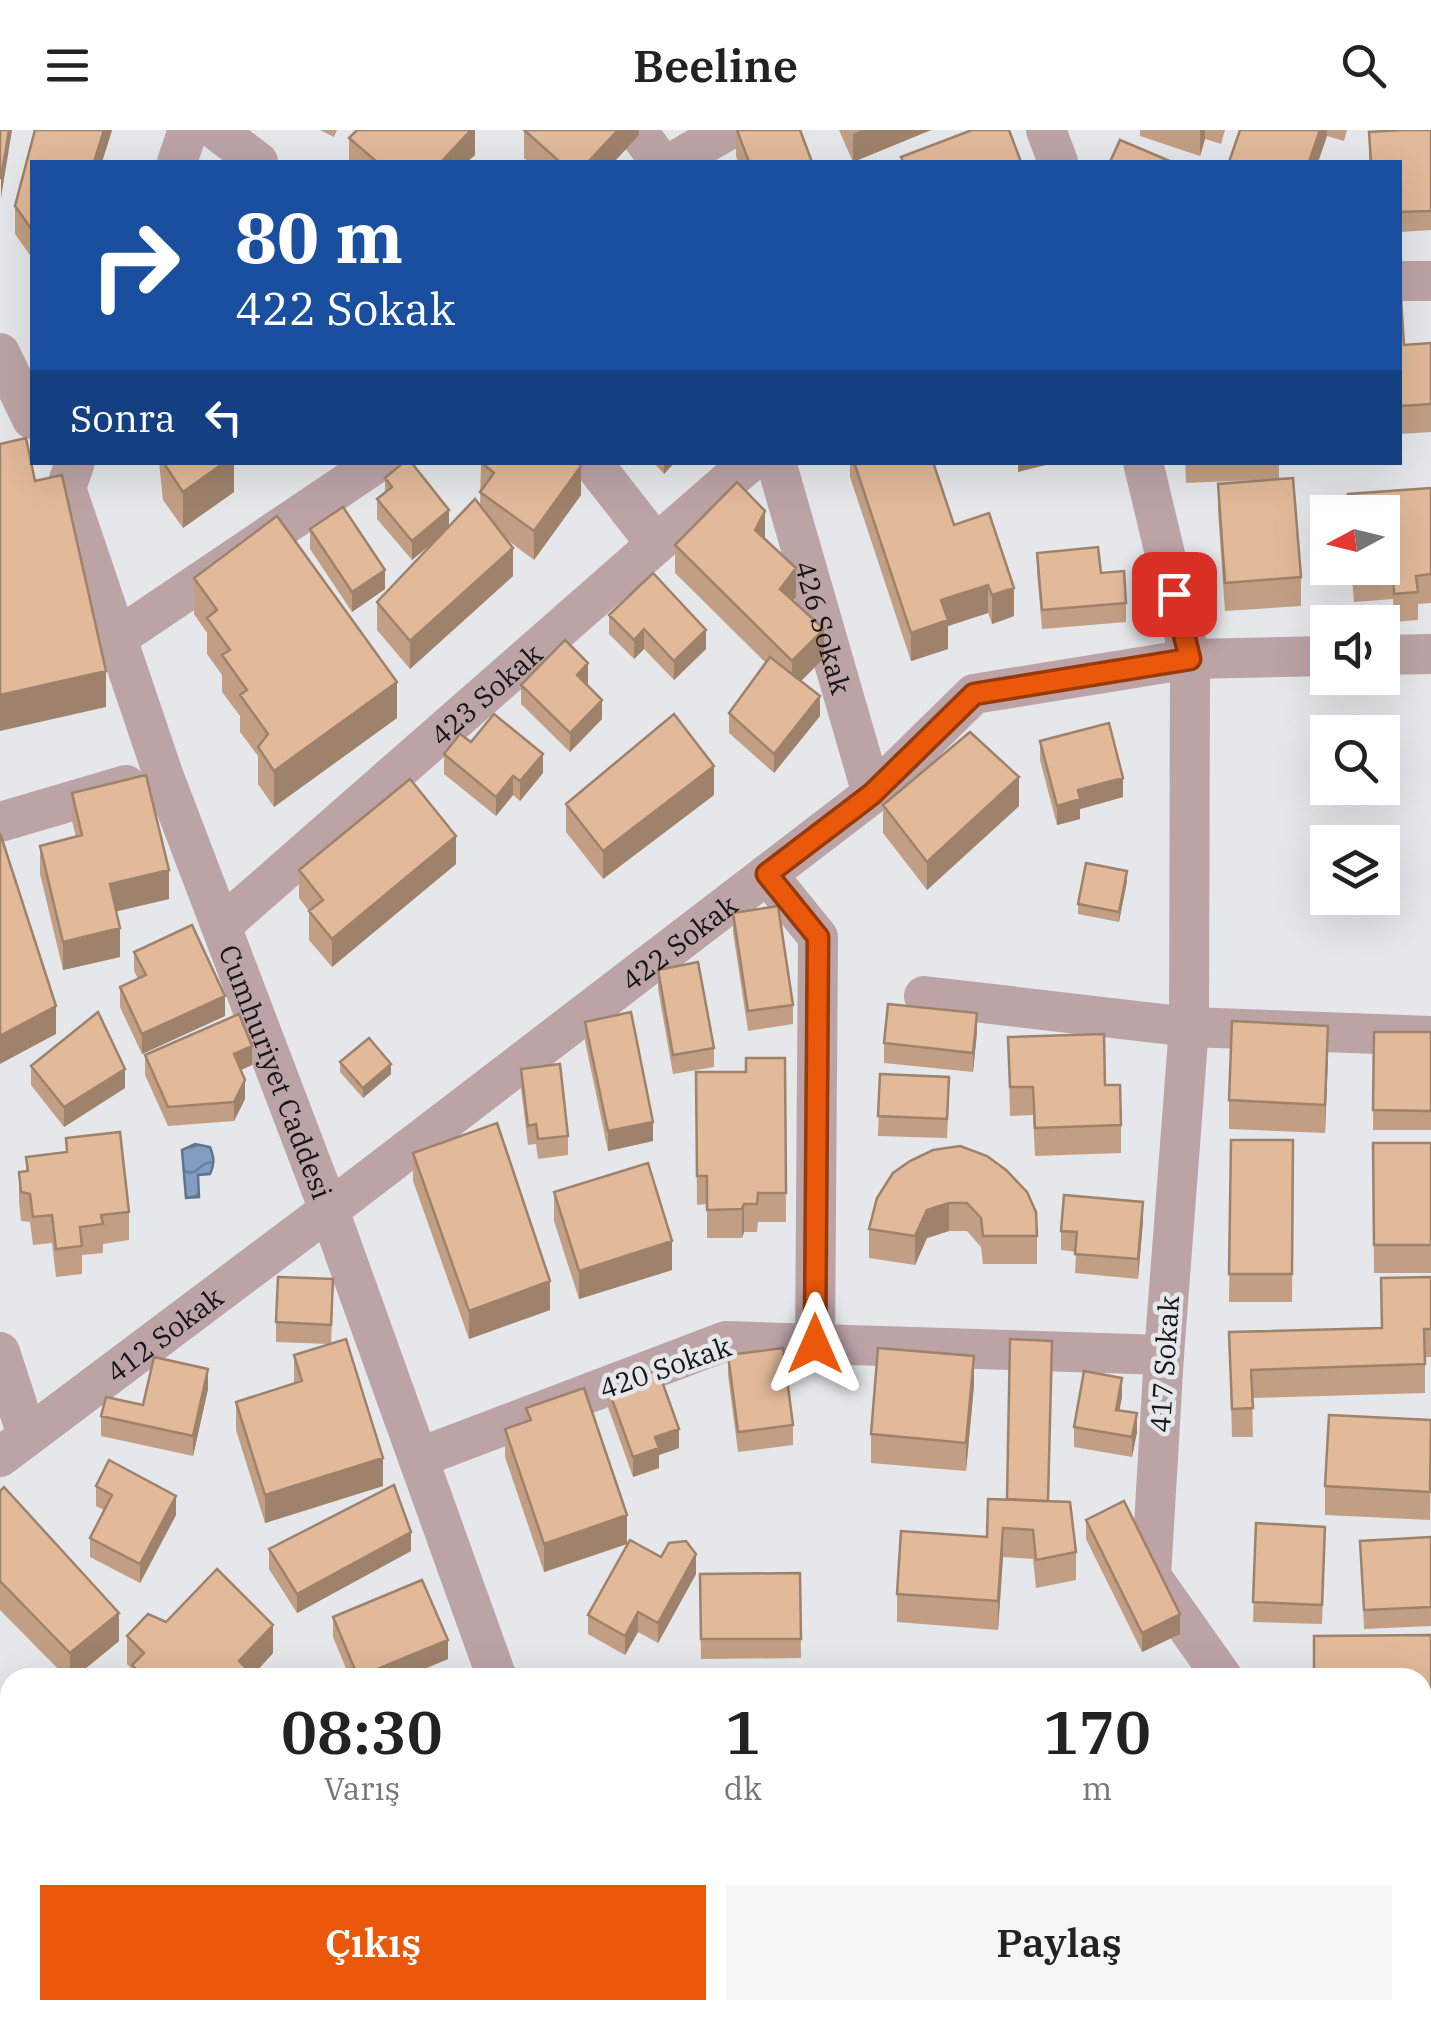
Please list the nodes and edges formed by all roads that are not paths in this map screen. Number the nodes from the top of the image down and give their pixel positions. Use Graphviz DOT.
graph roads {
  1 [pos="188,130"];
  2 [pos="216,130"];
  3 [pos="637,130"];
  4 [pos="728,130"];
  5 [pos="1046,130"];
  6 [pos="178,160"];
  7 [pos="255,160"];
  8 [pos="659,160"];
  9 [pos="676,160"];
  10 [pos="1057,160"];
  11 [pos="1402,281"];
  12 [pos="1431,281"];
  13 [pos="0,353"];
  14 [pos="30,415"];
  15 [pos="374,465"];
  16 [pos="594,465"];
  17 [pos="747,465"];
  18 [pos="777,465"];
  19 [pos="1145,465"];
  20 [pos="65,471"];
  21 [pos="656,544"];
  22 [pos="117,638"];
  23 [pos="1431,654"];
  24 [pos="1400,655"];
  25 [pos="1310,656"];
  26 [pos="1190,659"];
  27 [pos="163,774"];
  28 [pos="872,794"];
  29 [pos="0,822"];
  30 [pos="767,874"];
  31 [pos="221,926"];
  32 [pos="924,996"];
  33 [pos="1189,1028"];
  34 [pos="1431,1036"];
  35 [pos="329,1210"];
  36 [pos="815,1344"];
  37 [pos="0,1352"];
  38 [pos="1164,1355"];
  39 [pos="13,1446"];
  40 [pos="418,1458"];
  41 [pos="493,1668"];
  42 [pos="1216,1668"];
  1 -- 6 [label="street"];
  2 -- 7 [label="street"];
  3 -- 8 [label="street"];
  4 -- 9 [label="street"];
  5 -- 10 [label="street"];
  11 -- 12 [label="street"];
  13 -- 14 [label="street"];
  15 -- 22 [label="street"];
  16 -- 21 [label="street"];
  17 -- 21 [label="street, 423 Sokak"];
  18 -- 28 [label="street, 426 Sokak"];
  19 -- 26 [label="street, 417 Sokak"];
  20 -- 22 [label="street, Cumhuriyet Caddesi"];
  21 -- 31 [label="street, 423 Sokak"];
  22 -- 27 [label="street, Cumhuriyet Caddesi"];
  23 -- 24 [label="street"];
  25 -- 26 [label="street, 422 Sokak"];
  26 -- 28 [label="street, 422 Sokak"];
  26 -- 33 [label="street, 417 Sokak"];
  27 -- 29 [label="street"];
  27 -- 31 [label="street, Cumhuriyet Caddesi"];
  28 -- 30 [label="street, 422 Sokak"];
  30 -- 35 [label="street, 422 Sokak"];
  30 -- 36 [label="street"];
  31 -- 35 [label="street, Cumhuriyet Caddesi"];
  32 -- 33 [label="street"];
  33 -- 34 [label="street"];
  33 -- 38 [label="street, 417 Sokak"];
  35 -- 39 [label="street, 412 Sokak"];
  35 -- 40 [label="street, Cumhuriyet Caddesi"];
  36 -- 38 [label="street, 420 Sokak"];
  36 -- 40 [label="street, 420 Sokak"];
  37 -- 39 [label="street"];
  38 -- 42 [label="street, 417 Sokak"];
  40 -- 41 [label="street, Cumhuriyet Caddesi"];
}
